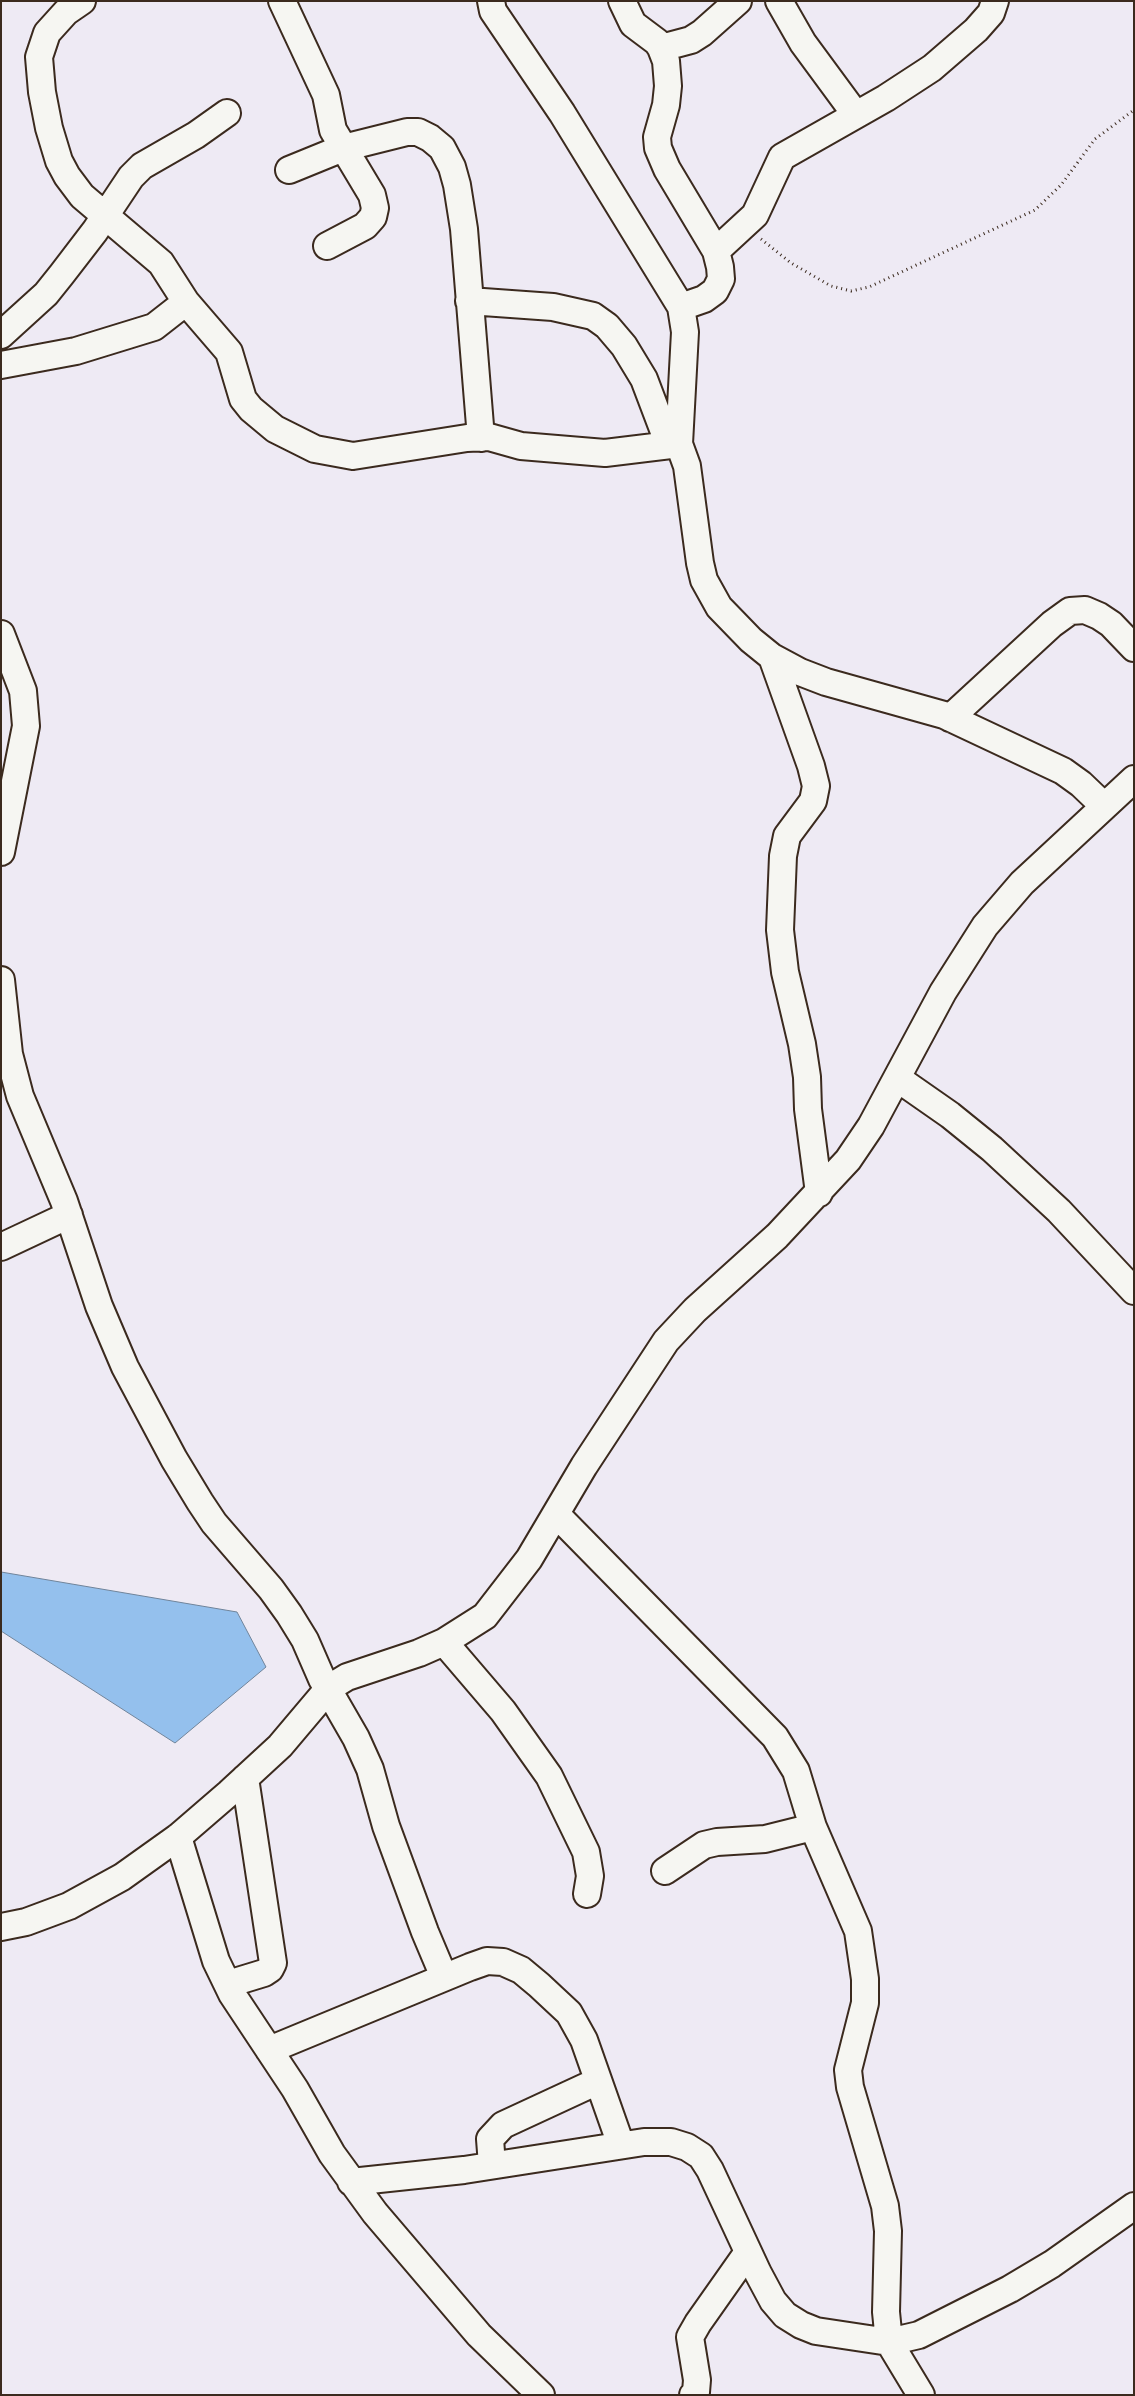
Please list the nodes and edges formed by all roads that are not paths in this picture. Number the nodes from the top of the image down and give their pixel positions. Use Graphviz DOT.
graph roads {
  1 [pos="82,1"];
  2 [pos="282,1"];
  3 [pos="491,1"];
  4 [pos="622,1"];
  5 [pos="738,1"];
  6 [pos="778,1"];
  7 [pos="995,1"];
  8 [pos="661,48"];
  9 [pos="227,112"];
  10 [pos="856,114"];
  11 [pos="343,148"];
  12 [pos="289,170"];
  13 [pos="106,214"];
  14 [pos="328,246"];
  15 [pos="716,251"];
  16 [pos="470,301"];
  17 [pos="186,302"];
  18 [pos="681,307"];
  19 [pos="1,335"];
  20 [pos="1,365"];
  21 [pos="481,438"];
  22 [pos="674,445"];
  23 [pos="1,634"];
  24 [pos="1134,648"];
  25 [pos="772,657"];
  26 [pos="950,718"];
  27 [pos="1134,779"];
  28 [pos="1104,806"];
  29 [pos="1,849"];
  30 [pos="1,980"];
  31 [pos="8,1078"];
  32 [pos="897,1078"];
  33 [pos="819,1193"];
  34 [pos="69,1215"];
  35 [pos="1,1247"];
  36 [pos="1134,1291"];
  37 [pos="556,1514"];
  38 [pos="444,1642"];
  39 [pos="329,1688"];
  40 [pos="245,1778"];
  41 [pos="813,1827"];
  42 [pos="178,1837"];
  43 [pos="665,1871"];
  44 [pos="588,1894"];
  45 [pos="1,1927"];
  46 [pos="444,1977"];
  47 [pos="228,1984"];
  48 [pos="269,2050"];
  49 [pos="598,2081"];
  50 [pos="621,2145"];
  51 [pos="492,2165"];
  52 [pos="351,2182"];
  53 [pos="1134,2206"];
  54 [pos="748,2252"];
  55 [pos="889,2342"];
  56 [pos="541,2395"];
  57 [pos="693,2395"];
  58 [pos="921,2395"];
  1 -- 13 [label="street"];
  2 -- 11 [label="street"];
  3 -- 18 [label="street"];
  4 -- 8 [label="street"];
  5 -- 8 [label="street"];
  6 -- 10 [label="street"];
  7 -- 10 [label="street"];
  8 -- 15 [label="street"];
  9 -- 13 [label="street"];
  10 -- 15 [label="street"];
  11 -- 12 [label="street"];
  11 -- 14 [label="street"];
  11 -- 16 [label="street"];
  13 -- 17 [label="street"];
  13 -- 19 [label="street"];
  15 -- 18 [label="street"];
  16 -- 21 [label="street"];
  16 -- 22 [label="street"];
  17 -- 20 [label="street"];
  17 -- 21 [label="street"];
  18 -- 22 [label="street"];
  21 -- 22 [label="street"];
  22 -- 25 [label="street"];
  23 -- 29 [label="street"];
  24 -- 26 [label="street"];
  25 -- 26 [label="street"];
  25 -- 33 [label="street"];
  26 -- 28 [label="street"];
  27 -- 28 [label="street"];
  28 -- 32 [label="street"];
  30 -- 31 [label="street"];
  31 -- 34 [label="street"];
  32 -- 33 [label="street"];
  32 -- 36 [label="street"];
  33 -- 37 [label="street"];
  34 -- 35 [label="street"];
  34 -- 39 [label="street"];
  37 -- 38 [label="street"];
  37 -- 41 [label="street"];
  38 -- 39 [label="street"];
  38 -- 44 [label="street"];
  39 -- 40 [label="street"];
  39 -- 46 [label="street"];
  40 -- 42 [label="street"];
  40 -- 47 [label="street"];
  41 -- 43 [label="street"];
  41 -- 55 [label="street"];
  42 -- 45 [label="street"];
  42 -- 47 [label="street"];
  46 -- 48 [label="street"];
  46 -- 49 [label="street"];
  47 -- 48 [label="street"];
  48 -- 52 [label="street"];
  49 -- 50 [label="street"];
  49 -- 51 [label="street"];
  50 -- 51 [label="street"];
  50 -- 54 [label="street"];
  51 -- 52 [label="street"];
  52 -- 56 [label="street"];
  53 -- 55 [label="street"];
  54 -- 55 [label="street"];
  54 -- 57 [label="street"];
  55 -- 58 [label="street"];
}
